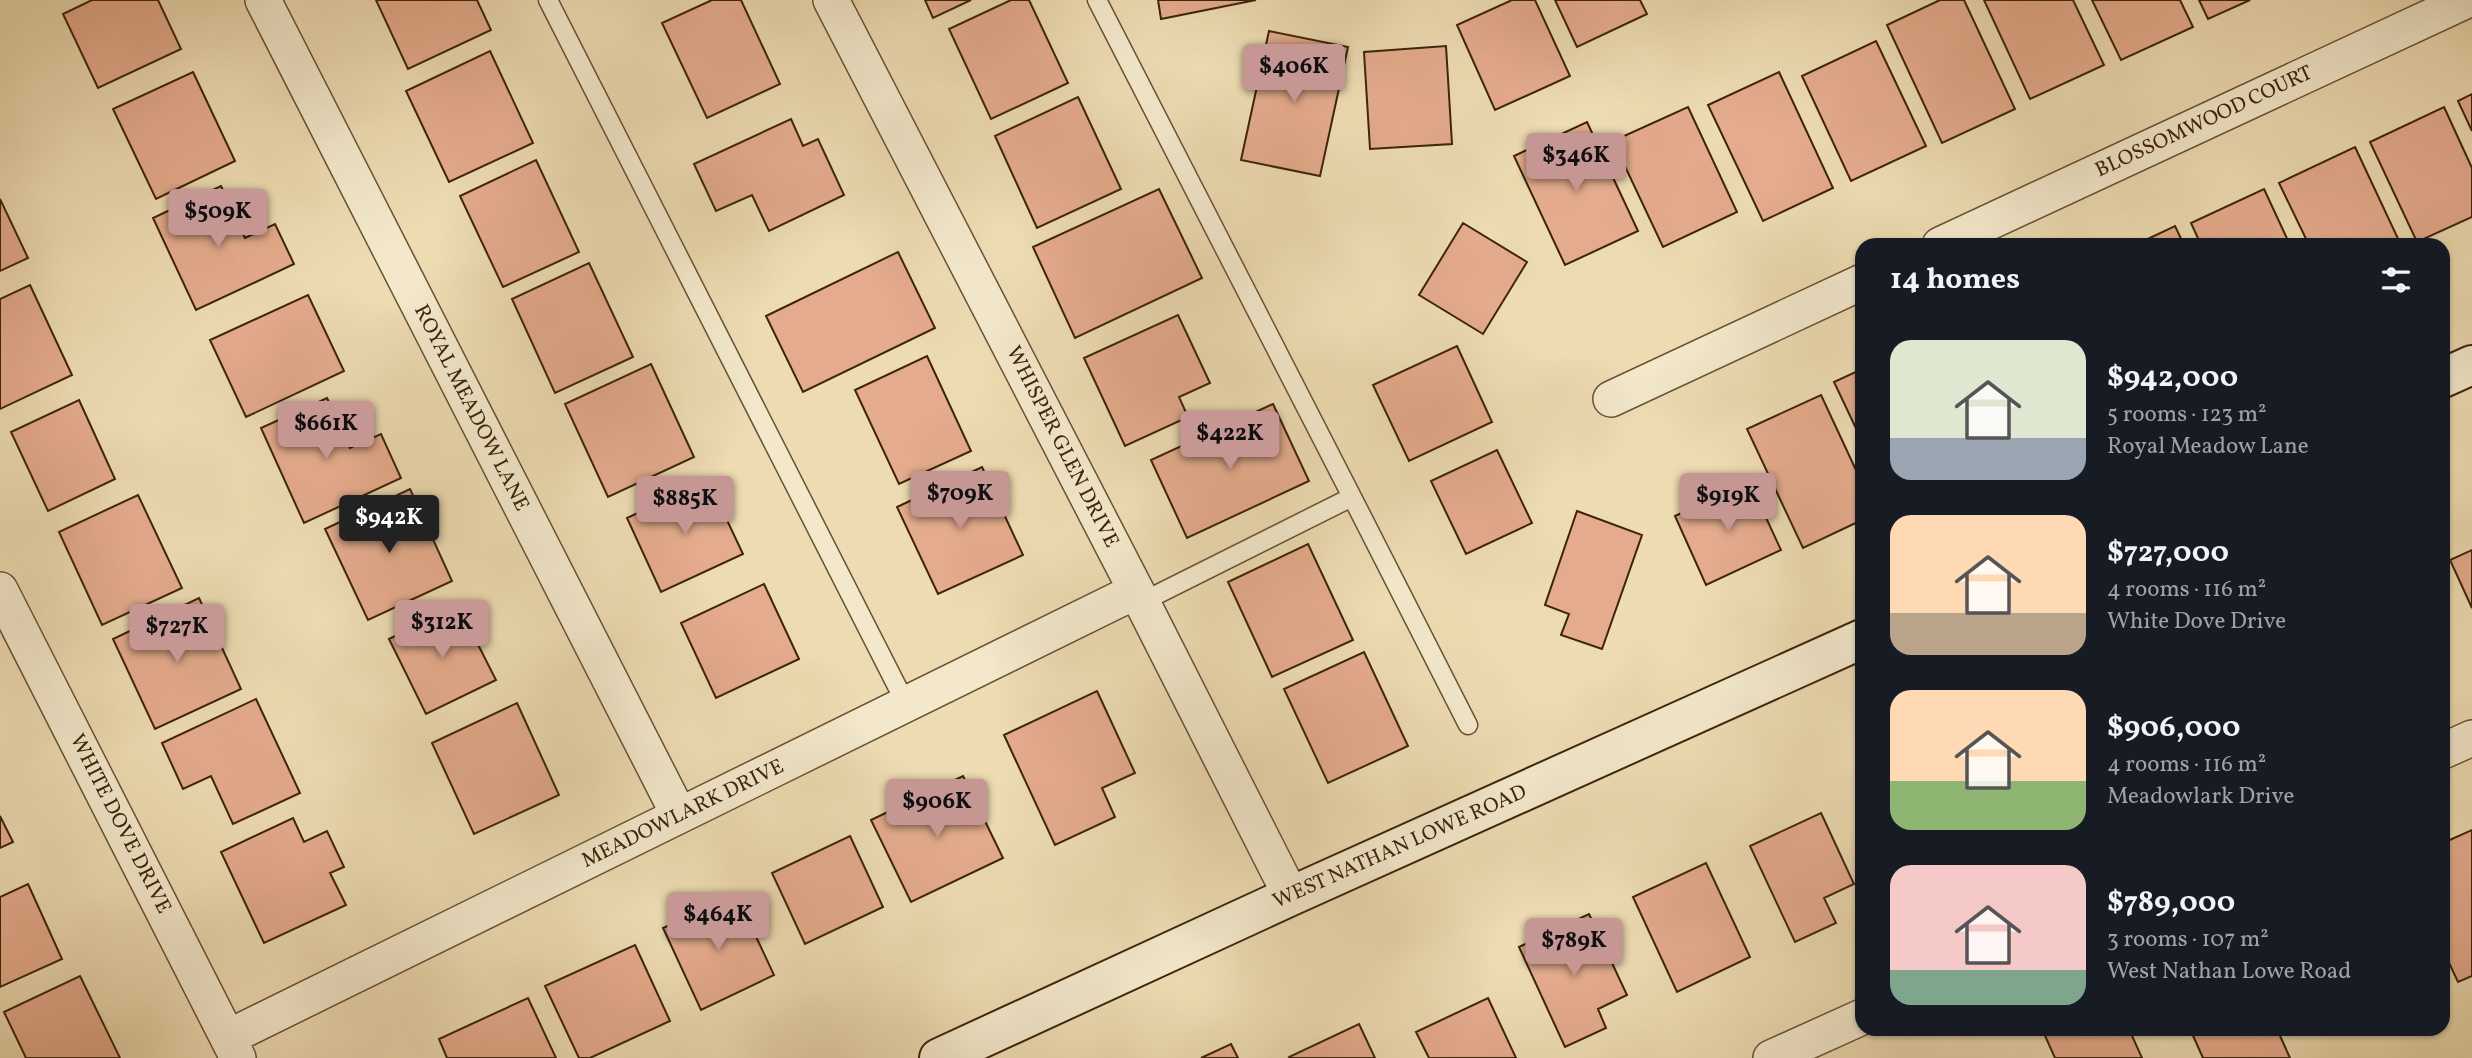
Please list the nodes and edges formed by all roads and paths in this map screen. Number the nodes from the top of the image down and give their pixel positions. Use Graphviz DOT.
graph roads {
  1 [pos="263,0"];
  2 [pos="548,0"];
  3 [pos="831,0"];
  4 [pos="1097,0"];
  5 [pos="2467,0"];
  6 [pos="1955,238"];
  7 [pos="1855,285"];
  8 [pos="2472,365"];
  9 [pos="2450,376"];
  10 [pos="1611,399"];
  11 [pos="1352,497"];
  12 [pos="0,590"];
  13 [pos="1139,596"];
  14 [pos="1855,642"];
  15 [pos="906,704"];
  16 [pos="1468,725"];
  17 [pos="2472,738"];
  18 [pos="2450,748"];
  19 [pos="679,816"];
  20 [pos="1291,896"];
  21 [pos="1855,1020"];
  22 [pos="234,1048"];
  23 [pos="939,1058"];
  24 [pos="1771,1058"];
  1 -- 19 [label="street, ROYAL MEADOW LANE"];
  2 -- 15 [label="lane"];
  3 -- 13 [label="street, WHISPER GLEN DRIVE"];
  4 -- 11 [label="lane"];
  5 -- 6 [label="street, BLOSSOMWOOD COURT"];
  7 -- 10 [label="street"];
  8 -- 9 [label="street"];
  11 -- 13 [label="lane"];
  11 -- 16 [label="lane"];
  12 -- 22 [label="street, WHITE DOVE DRIVE"];
  13 -- 15 [label="street, MEADOWLARK DRIVE"];
  13 -- 20 [label="street, WHISPER GLEN DRIVE"];
  14 -- 20 [label="street, WEST NATHAN LOWE ROAD"];
  15 -- 19 [label="street, MEADOWLARK DRIVE"];
  17 -- 18 [label="street"];
  19 -- 22 [label="street, MEADOWLARK DRIVE"];
  20 -- 23 [label="street, WEST NATHAN LOWE ROAD"];
  21 -- 24 [label="street"];
}
